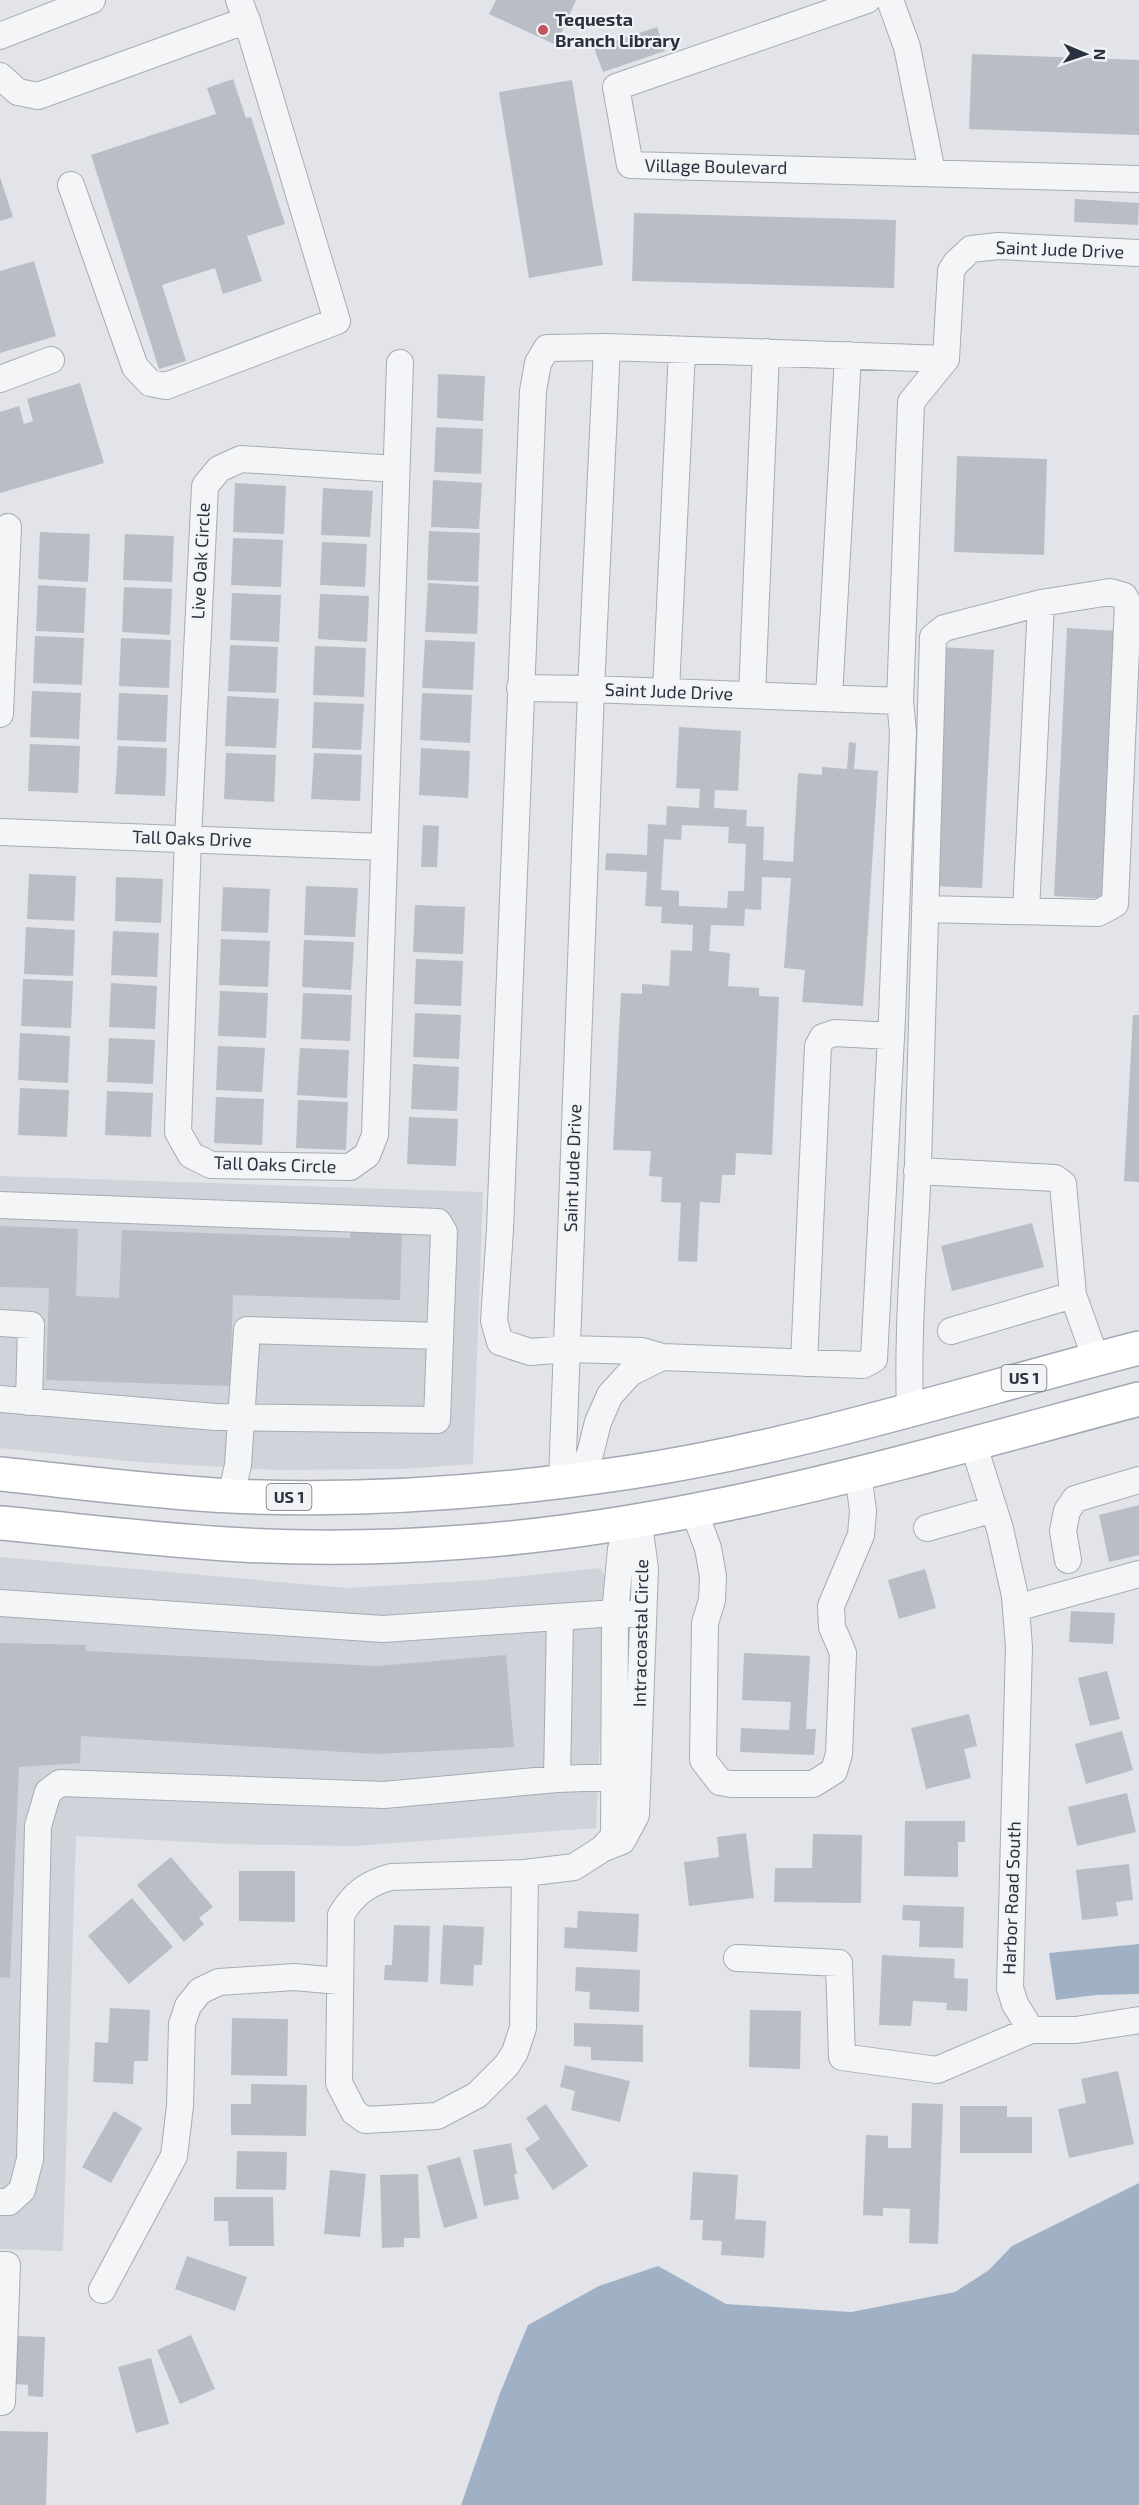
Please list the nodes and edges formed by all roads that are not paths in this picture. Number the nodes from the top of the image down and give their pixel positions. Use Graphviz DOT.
graph roads {
  1 [pos="92,0"];
  2 [pos="867,0"];
  3 [pos="890,0"];
  4 [pos="243,10"];
  5 [pos="0,36"];
  6 [pos="0,76"];
  7 [pos="932,172"];
  8 [pos="1139,179"];
  9 [pos="71,185"];
  10 [pos="1139,253"];
  11 [pos="607,347"];
  12 [pos="682,350"];
  13 [pos="766,352"];
  14 [pos="848,355"];
  15 [pos="946,359"];
  16 [pos="51,360"];
  17 [pos="400,363"];
  18 [pos="0,380"];
  19 [pos="396,469"];
  20 [pos="8,527"];
  21 [pos="1041,603"];
  22 [pos="520,688"];
  23 [pos="591,688"];
  24 [pos="666,692"];
  25 [pos="752,695"];
  26 [pos="829,698"];
  27 [pos="900,701"];
  28 [pos="0,714"];
  29 [pos="0,832"];
  30 [pos="188,838"];
  31 [pos="384,847"];
  32 [pos="925,909"];
  33 [pos="1026,911"];
  34 [pos="891,1036"];
  35 [pos="917,1171"];
  36 [pos="0,1205"];
  37 [pos="1073,1295"];
  38 [pos="0,1323"];
  39 [pos="951,1331"];
  40 [pos="440,1336"];
  41 [pos="1139,1348"];
  42 [pos="567,1349"];
  43 [pos="662,1358"];
  44 [pos="1096,1359"];
  45 [pos="804,1363"];
  46 [pos="1133,1397"];
  47 [pos="0,1399"];
  48 [pos="29,1402"];
  49 [pos="910,1409"];
  50 [pos="241,1418"];
  51 [pos="973,1443"];
  52 [pos="691,1462"];
  53 [pos="858,1473"];
  54 [pos="0,1474"];
  55 [pos="570,1480"];
  56 [pos="1139,1480"];
  57 [pos="231,1496"];
  58 [pos="994,1509"];
  59 [pos="694,1511"];
  60 [pos="636,1522"];
  61 [pos="0,1523"];
  62 [pos="927,1528"];
  63 [pos="530,1536"];
  64 [pos="149,1537"];
  65 [pos="1068,1560"];
  66 [pos="1139,1574"];
  67 [pos="0,1604"];
  68 [pos="1016,1608"];
  69 [pos="615,1613"];
  70 [pos="643,1615"];
  71 [pos="560,1617"];
  72 [pos="625,1776"];
  73 [pos="557,1779"];
  74 [pos="525,1873"];
  75 [pos="737,1958"];
  76 [pos="339,1982"];
  77 [pos="1139,2020"];
  78 [pos="1031,2030"];
  79 [pos="0,2202"];
  80 [pos="0,2265"];
  81 [pos="102,2290"];
  82 [pos="0,2402"];
  1 -- 5 [label="street"];
  2 -- 7 [label="street, Village Boulevard"];
  3 -- 7 [label="street"];
  4 -- 6 [label="street"];
  4 -- 9 [label="street"];
  7 -- 8 [label="street, Village Boulevard"];
  10 -- 15 [label="street, Saint Jude Drive"];
  11 -- 12 [label="street"];
  11 -- 22 [label="street"];
  11 -- 23 [label="street"];
  12 -- 13 [label="street"];
  12 -- 24 [label="street"];
  13 -- 14 [label="street"];
  13 -- 25 [label="street"];
  14 -- 15 [label="street"];
  14 -- 26 [label="street"];
  15 -- 27 [label="street"];
  16 -- 18 [label="street"];
  17 -- 19 [label="street"];
  19 -- 30 [label="street, Live Oak Circle"];
  19 -- 31 [label="street"];
  20 -- 28 [label="street"];
  21 -- 32 [label="street"];
  21 -- 33 [label="street"];
  21 -- 33 [label="street"];
  22 -- 23 [label="street"];
  22 -- 42 [label="street"];
  23 -- 24 [label="street, Saint Jude Drive"];
  23 -- 42 [label="street, Saint Jude Drive"];
  24 -- 25 [label="street, Saint Jude Drive"];
  25 -- 26 [label="street, Saint Jude Drive"];
  26 -- 27 [label="street, Saint Jude Drive"];
  27 -- 34 [label="street"];
  29 -- 30 [label="street, Tall Oaks Drive"];
  30 -- 31 [label="street, Tall Oaks Drive"];
  30 -- 31 [label="street, Tall Oaks Circle"];
  32 -- 33 [label="street"];
  32 -- 35 [label="street"];
  34 -- 45 [label="street"];
  34 -- 45 [label="street"];
  35 -- 37 [label="street"];
  35 -- 49 [label="street"];
  36 -- 40 [label="street"];
  37 -- 39 [label="street"];
  37 -- 44 [label="street"];
  38 -- 48 [label="street"];
  40 -- 50 [label="street"];
  40 -- 50 [label="street"];
  41 -- 44 [label="main road, US 1"];
  42 -- 43 [label="street"];
  42 -- 55 [label="street, Saint Jude Drive"];
  43 -- 45 [label="street"];
  43 -- 55 [label="street"];
  44 -- 49 [label="main road, US 1"];
  46 -- 51 [label="main road"];
  47 -- 48 [label="street"];
  48 -- 50 [label="street"];
  49 -- 52 [label="main road, US 1"];
  50 -- 57 [label="street"];
  51 -- 53 [label="main road"];
  51 -- 58 [label="street, Harbor Road South"];
  52 -- 55 [label="main road, US 1"];
  52 -- 60 [label="main road"];
  53 -- 59 [label="main road"];
  53 -- 59 [label="street"];
  54 -- 57 [label="main road, US 1"];
  55 -- 57 [label="main road, US 1"];
  55 -- 63 [label="main road"];
  56 -- 65 [label="street"];
  57 -- 64 [label="main road"];
  58 -- 62 [label="street"];
  58 -- 68 [label="street, Harbor Road South"];
  59 -- 60 [label="main road"];
  60 -- 63 [label="main road"];
  60 -- 69 [label="street, Intracoastal Circle"];
  60 -- 70 [label="street, Intracoastal Circle"];
  61 -- 64 [label="main road"];
  63 -- 64 [label="main road"];
  66 -- 68 [label="street"];
  67 -- 71 [label="street"];
  68 -- 78 [label="street, Harbor Road South"];
  69 -- 70 [label="street"];
  69 -- 71 [label="street"];
  69 -- 72 [label="street, Intracoastal Circle"];
  70 -- 72 [label="street, Intracoastal Circle"];
  71 -- 73 [label="street"];
  72 -- 73 [label="street"];
  72 -- 74 [label="street, Intracoastal Circle"];
  73 -- 79 [label="street"];
  74 -- 76 [label="street, Intracoastal Circle"];
  74 -- 76 [label="street, Intracoastal Circle"];
  75 -- 78 [label="street"];
  76 -- 81 [label="street"];
  77 -- 78 [label="street"];
  80 -- 82 [label="street"];
}
